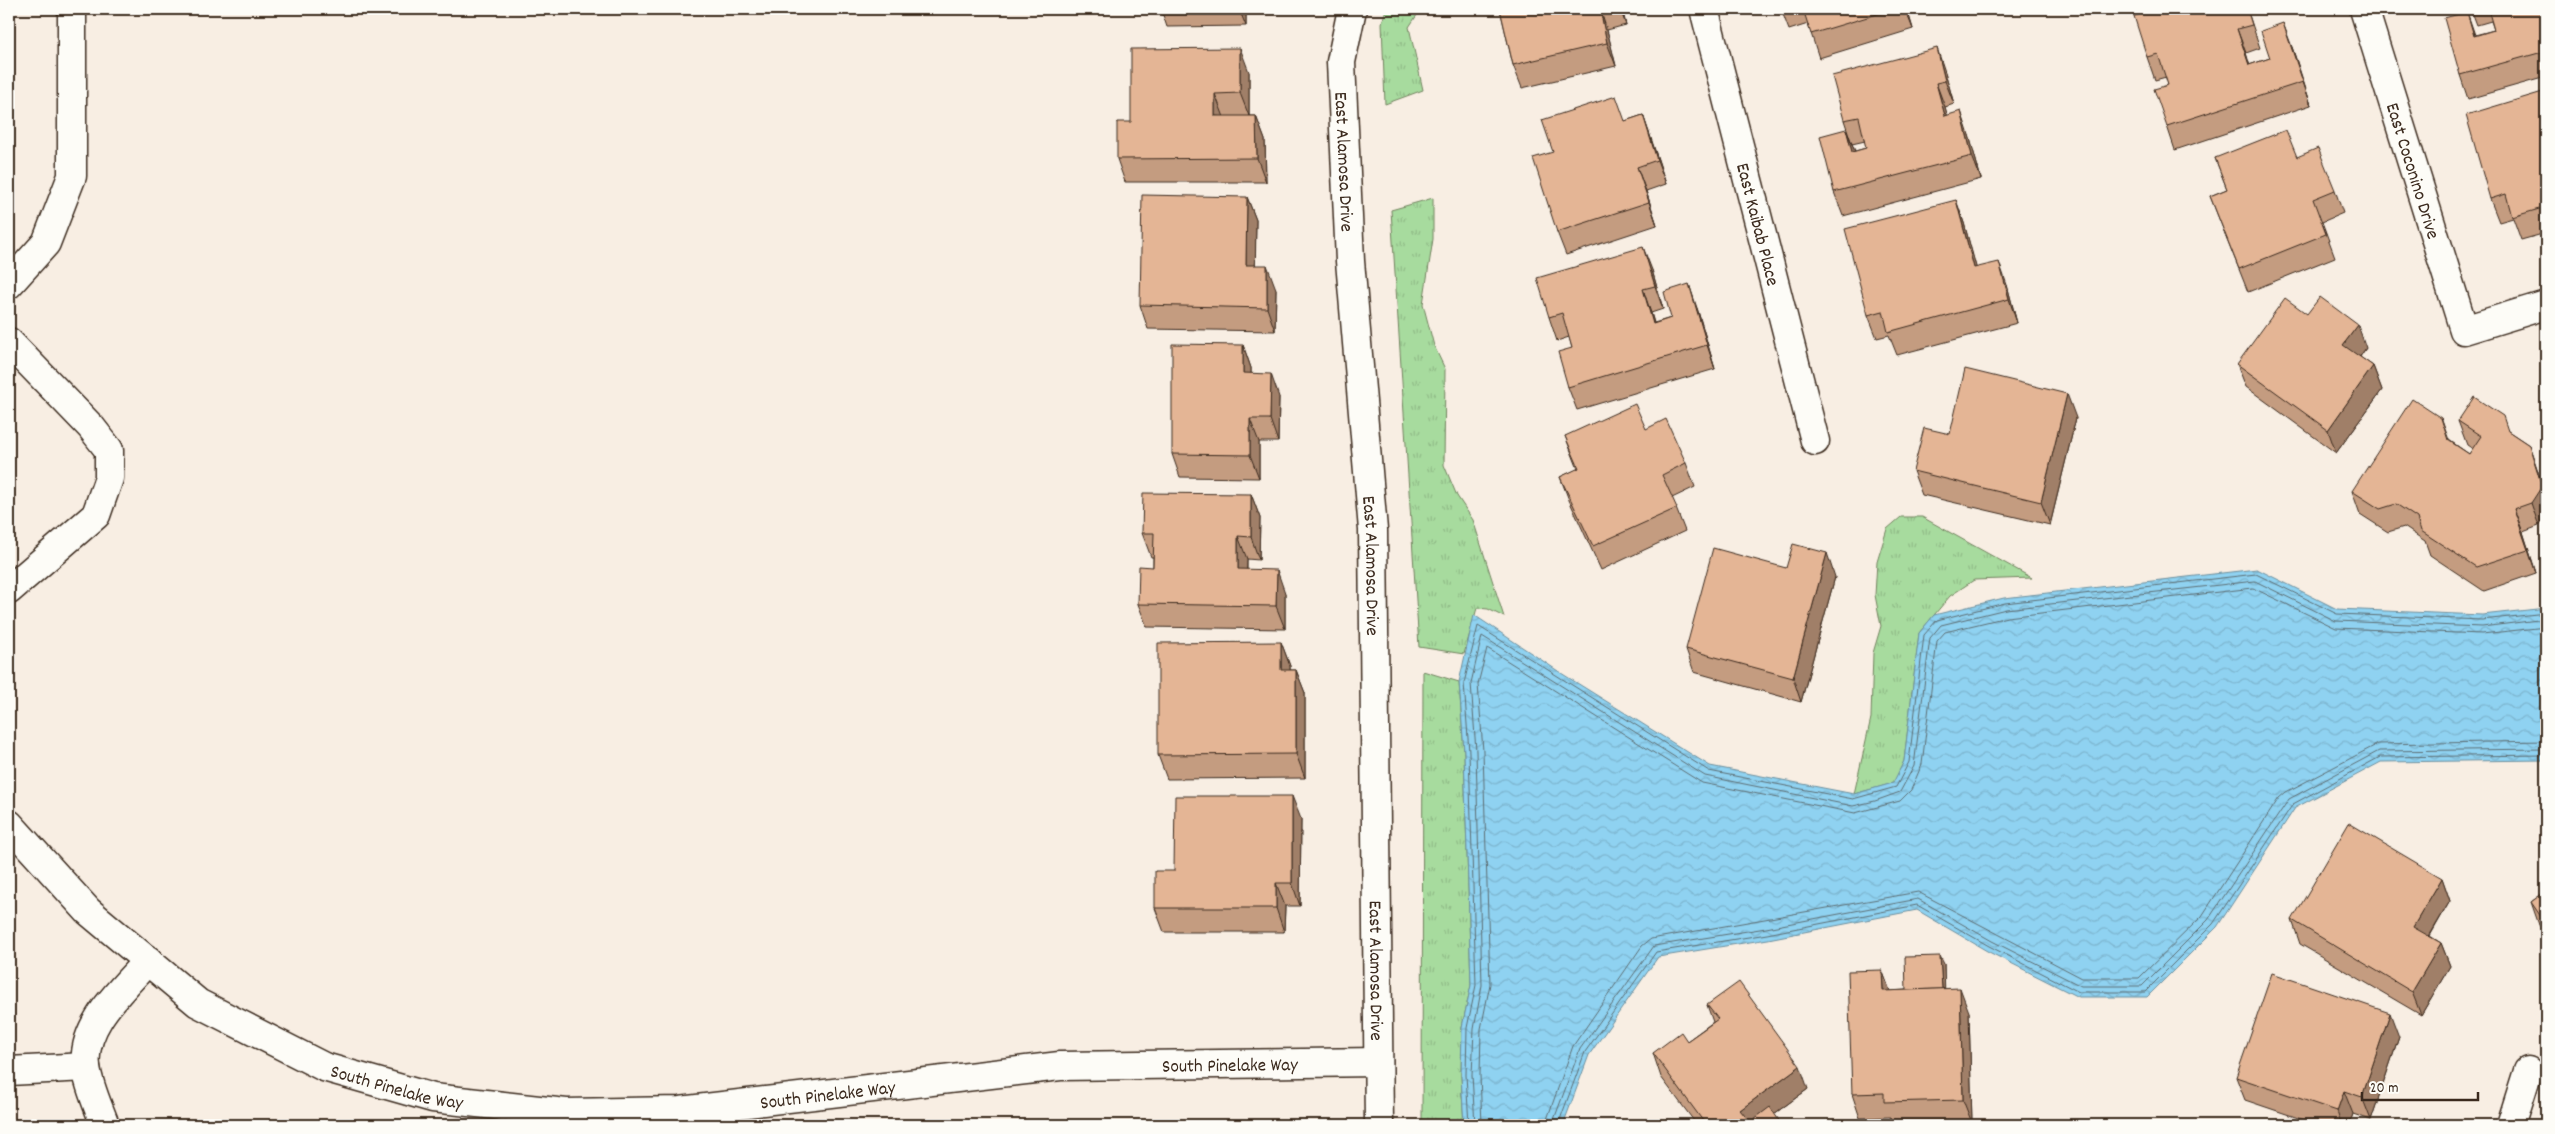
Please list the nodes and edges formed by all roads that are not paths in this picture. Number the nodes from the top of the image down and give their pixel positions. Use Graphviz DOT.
graph roads {
  1 [pos="72,9"];
  2 [pos="1352,9"];
  3 [pos="1704,9"];
  4 [pos="2364,9"];
  5 [pos="9,284"];
  6 [pos="2546,306"];
  7 [pos="9,342"];
  8 [pos="1815,441"];
  9 [pos="9,590"];
  10 [pos="9,824"];
  11 [pos="148,960"];
  12 [pos="1378,1062"];
  13 [pos="86,1066"];
  14 [pos="9,1071"];
  15 [pos="2528,1071"];
  16 [pos="105,1125"];
  17 [pos="1379,1125"];
  18 [pos="2511,1125"];
  1 -- 5 [label="street"];
  2 -- 12 [label="street, East Alamosa Drive"];
  3 -- 8 [label="street, East Kaibab Place"];
  4 -- 6 [label="street, East Coconino Drive"];
  7 -- 9 [label="street"];
  10 -- 11 [label="street, South Pinelake Way"];
  11 -- 12 [label="street, South Pinelake Way"];
  11 -- 13 [label="street"];
  12 -- 17 [label="street, East Alamosa Drive"];
  13 -- 14 [label="street"];
  13 -- 16 [label="street"];
  15 -- 18 [label="street"];
}
